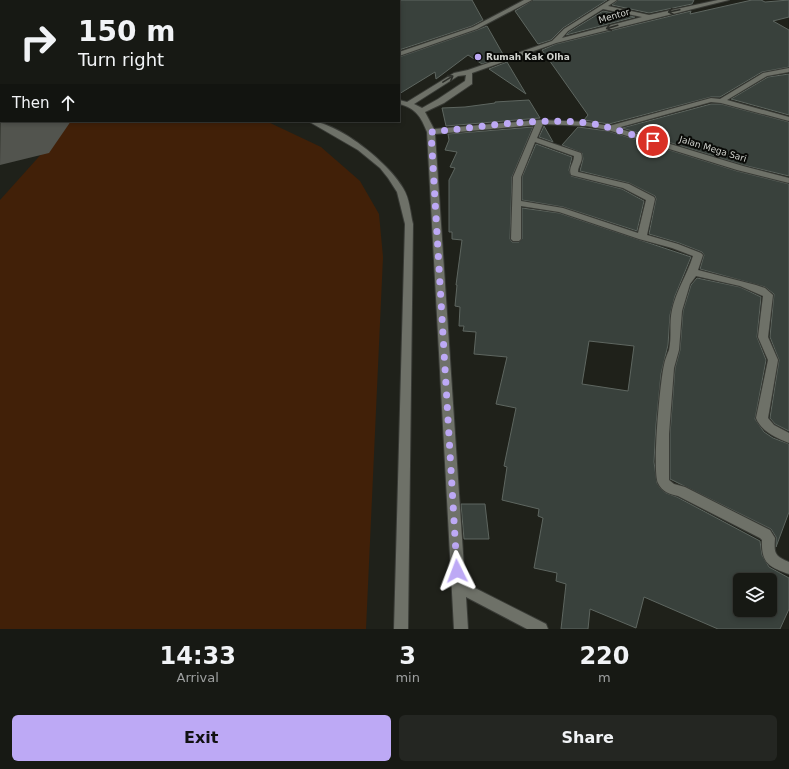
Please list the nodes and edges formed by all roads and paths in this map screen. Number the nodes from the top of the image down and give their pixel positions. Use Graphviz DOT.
graph roads {
  1 [pos="529,0"];
  2 [pos="614,0"];
  3 [pos="726,0"];
  4 [pos="601,7"];
  5 [pos="488,13"];
  6 [pos="499,17"];
  7 [pos="649,17"];
  8 [pos="554,42"];
  9 [pos="400,54"];
  10 [pos="789,70"];
  11 [pos="469,72"];
  12 [pos="721,101"];
  13 [pos="400,102"];
  14 [pos="415,107"];
  15 [pos="789,119"];
  16 [pos="314,122"];
  17 [pos="540,122"];
  18 [pos="609,128"];
  19 [pos="431,132"];
  20 [pos="533,139"];
  21 [pos="789,181"];
  22 [pos="516,203"];
  23 [pos="642,237"];
  24 [pos="516,240"];
  25 [pos="693,272"];
  26 [pos="789,438"];
  27 [pos="789,568"];
  28 [pos="458,586"];
  29 [pos="401,629"];
  30 [pos="461,629"];
  31 [pos="541,629"];
  1 -- 6 [label="street"];
  2 -- 4 [label="street, Mentor"];
  3 -- 7 [label="street, Mentor, one-way"];
  4 -- 7 [label="street"];
  4 -- 8 [label="street, Mentor"];
  5 -- 6 [label="street"];
  6 -- 9 [label="street"];
  7 -- 8 [label="street, Mentor, one-way"];
  8 -- 11 [label="street, Mentor"];
  10 -- 12 [label="street"];
  14 -- 11 [label="street, Mentor, one-way"];
  11 -- 14 [label="street"];
  12 -- 15 [label="street"];
  12 -- 18 [label="street"];
  13 -- 14 [label="street"];
  14 -- 19 [label="street"];
  16 -- 29 [label="street"];
  17 -- 18 [label="street, Jalan Mega Sari"];
  17 -- 19 [label="street, Jalan Mega Sari"];
  17 -- 20 [label="street"];
  18 -- 21 [label="street, Jalan Mega Sari"];
  19 -- 28 [label="street"];
  20 -- 22 [label="street"];
  20 -- 23 [label="street"];
  22 -- 23 [label="street"];
  22 -- 24 [label="street"];
  23 -- 25 [label="street"];
  25 -- 26 [label="street"];
  25 -- 27 [label="street"];
  28 -- 30 [label="street"];
  28 -- 31 [label="street"];
}
